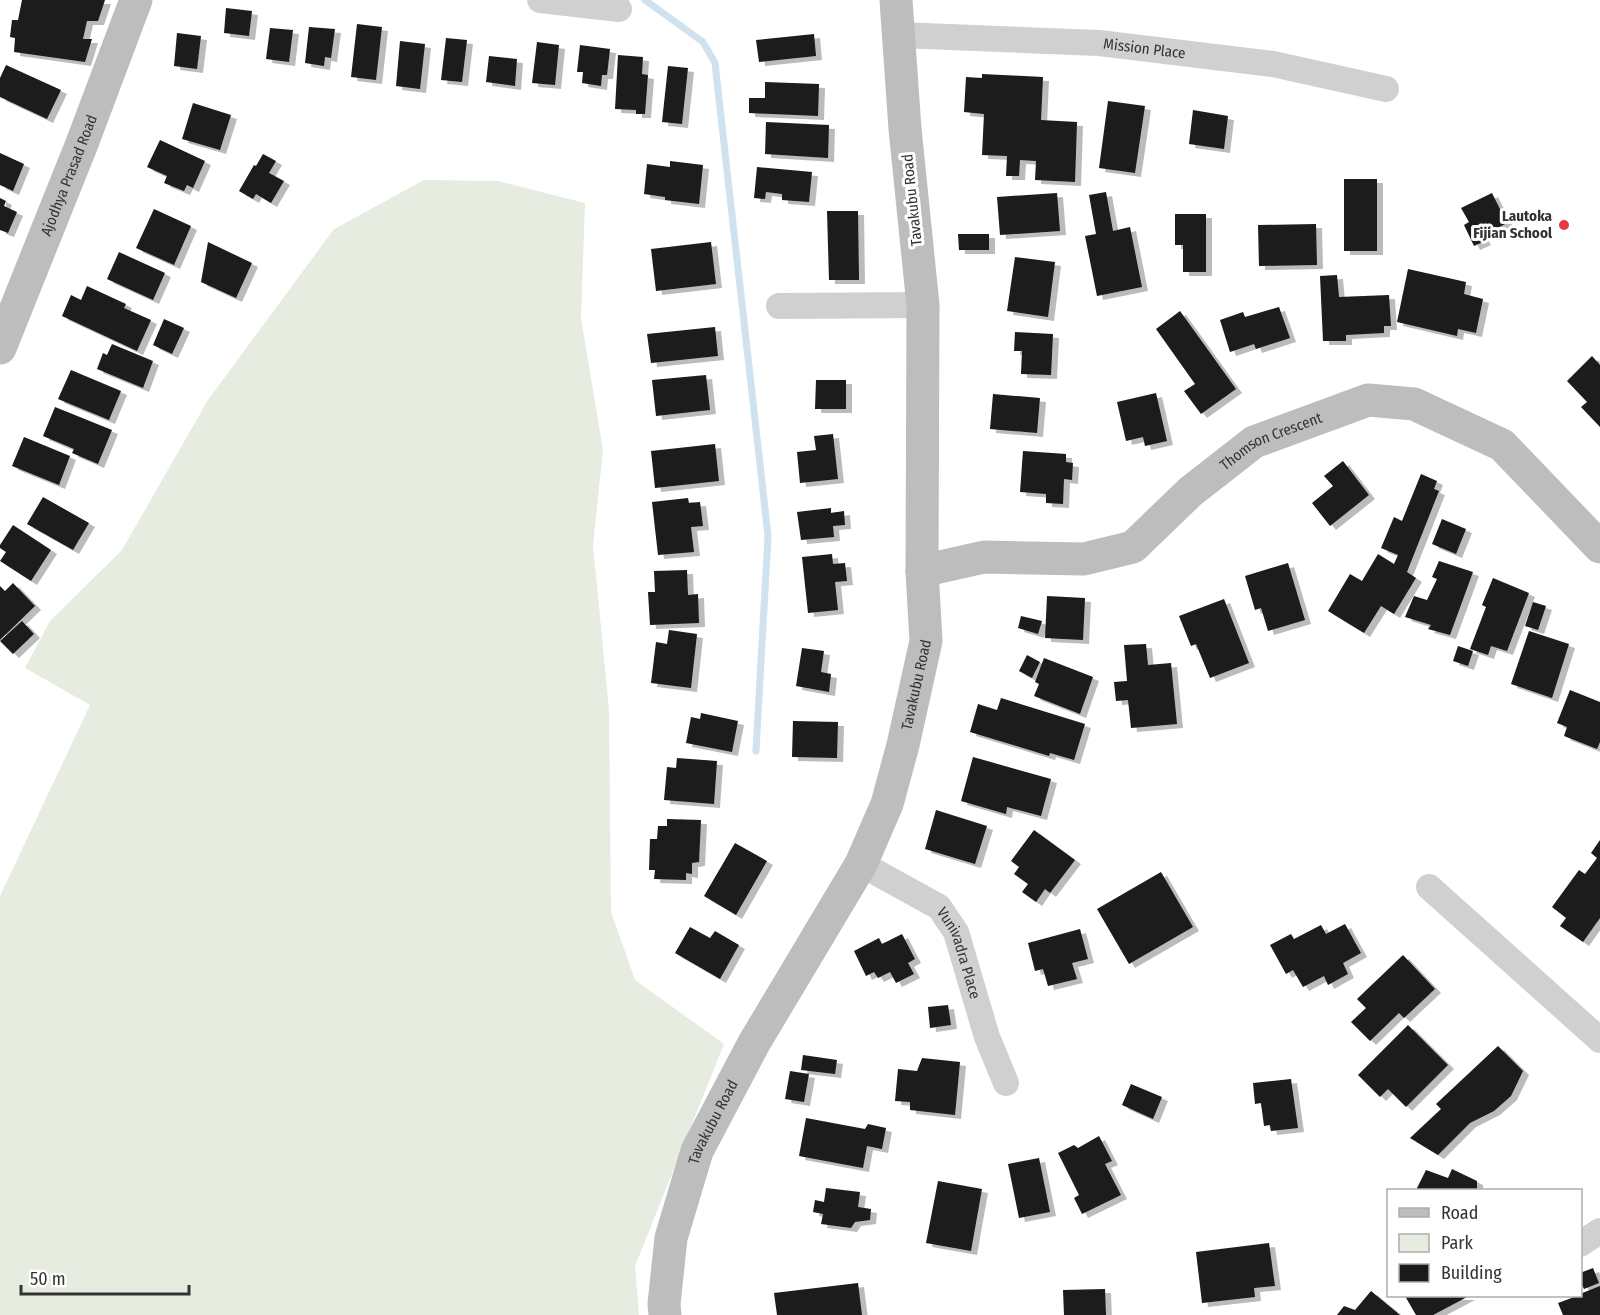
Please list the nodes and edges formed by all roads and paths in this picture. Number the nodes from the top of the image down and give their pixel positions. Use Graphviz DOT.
graph roads {
  1 [pos="136,0"];
  2 [pos="540,0"];
  3 [pos="896,0"];
  4 [pos="619,9"];
  5 [pos="898,34"];
  6 [pos="1386,89"];
  7 [pos="923,305"];
  8 [pos="779,306"];
  9 [pos="0,348"];
  10 [pos="1598,539"];
  11 [pos="922,571"];
  12 [pos="861,864"];
  13 [pos="1429,887"];
  14 [pos="1600,1040"];
  15 [pos="1006,1083"];
  16 [pos="1600,1231"];
  17 [pos="1582,1243"];
  18 [pos="665,1315"];
  1 -- 9 [label="main road, Ajodhya Prasad Road"];
  2 -- 4 [label="street"];
  3 -- 5 [label="main road, Tavakubu Road"];
  5 -- 6 [label="street, Mission Place"];
  5 -- 7 [label="main road, Tavakubu Road"];
  7 -- 8 [label="street"];
  7 -- 11 [label="main road, Tavakubu Road"];
  10 -- 11 [label="main road, Thomson Crescent"];
  11 -- 12 [label="main road, Tavakubu Road"];
  12 -- 15 [label="street, Vunivadra Place"];
  12 -- 18 [label="main road, Tavakubu Road"];
  13 -- 14 [label="street"];
  16 -- 17 [label="street"];
}
